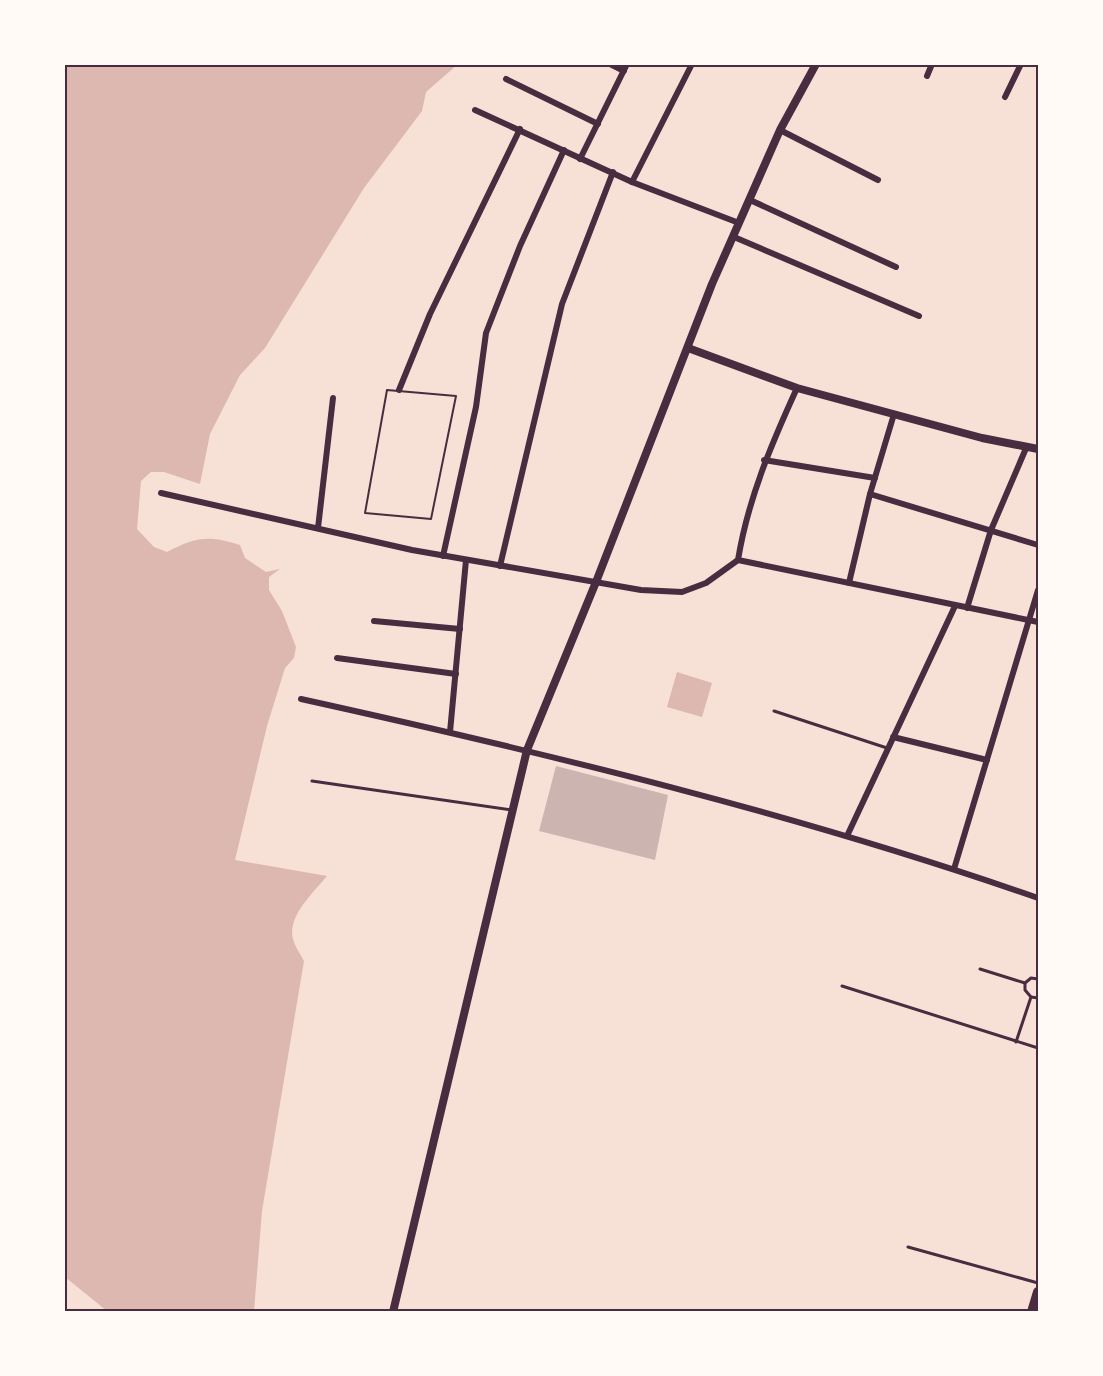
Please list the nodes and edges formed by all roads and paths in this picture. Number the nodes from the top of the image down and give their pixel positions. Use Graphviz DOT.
graph roads {
  1 [pos="610,64"];
  2 [pos="692,64"];
  3 [pos="816,64"];
  4 [pos="932,64"];
  5 [pos="1021,64"];
  6 [pos="626,68"];
  7 [pos="927,76"];
  8 [pos="506,79"];
  9 [pos="1005,97"];
  10 [pos="475,110"];
  11 [pos="598,124"];
  12 [pos="520,129"];
  13 [pos="780,130"];
  14 [pos="564,150"];
  15 [pos="580,159"];
  16 [pos="613,172"];
  17 [pos="878,180"];
  18 [pos="632,182"];
  19 [pos="750,200"];
  20 [pos="739,223"];
  21 [pos="734,237"];
  22 [pos="896,267"];
  23 [pos="919,316"];
  24 [pos="688,348"];
  25 [pos="796,388"];
  26 [pos="399,390"];
  27 [pos="333,398"];
  28 [pos="894,414"];
  29 [pos="1027,446"];
  30 [pos="1038,449"];
  31 [pos="765,460"];
  32 [pos="875,478"];
  33 [pos="161,493"];
  34 [pos="870,494"];
  35 [pos="318,528"];
  36 [pos="991,530"];
  37 [pos="1038,545"];
  38 [pos="443,556"];
  39 [pos="466,560"];
  40 [pos="738,560"];
  41 [pos="500,566"];
  42 [pos="596,582"];
  43 [pos="849,584"];
  44 [pos="1038,590"];
  45 [pos="955,606"];
  46 [pos="967,608"];
  47 [pos="1031,620"];
  48 [pos="374,621"];
  49 [pos="1038,622"];
  50 [pos="460,629"];
  51 [pos="337,658"];
  52 [pos="456,674"];
  53 [pos="301,699"];
  54 [pos="774,711"];
  55 [pos="450,732"];
  56 [pos="893,737"];
  57 [pos="888,748"];
  58 [pos="527,750"];
  59 [pos="987,760"];
  60 [pos="312,781"];
  61 [pos="511,810"];
  62 [pos="847,837"];
  63 [pos="954,868"];
  64 [pos="1038,898"];
  65 [pos="980,969"];
  66 [pos="1038,979"];
  67 [pos="1025,983"];
  68 [pos="842,986"];
  69 [pos="1031,997"];
  70 [pos="1038,998"];
  71 [pos="1016,1042"];
  72 [pos="1038,1048"];
  73 [pos="908,1247"];
  74 [pos="1038,1283"];
  75 [pos="1038,1292"];
  76 [pos="393,1311"];
  77 [pos="1032,1311"];
  1 -- 6 [label="street"];
  2 -- 18 [label="street"];
  3 -- 13 [label="street"];
  4 -- 7 [label="street"];
  5 -- 9 [label="street"];
  6 -- 11 [label="street"];
  8 -- 11 [label="street"];
  10 -- 12 [label="street"];
  11 -- 15 [label="street"];
  12 -- 14 [label="street"];
  12 -- 26 [label="street"];
  13 -- 17 [label="street"];
  13 -- 19 [label="street"];
  14 -- 15 [label="street"];
  14 -- 38 [label="street"];
  15 -- 16 [label="street"];
  16 -- 18 [label="street"];
  16 -- 41 [label="street"];
  18 -- 20 [label="street"];
  19 -- 20 [label="street"];
  19 -- 22 [label="street"];
  20 -- 21 [label="street"];
  21 -- 23 [label="street"];
  21 -- 24 [label="street"];
  24 -- 25 [label="street"];
  24 -- 42 [label="street"];
  25 -- 28 [label="street"];
  25 -- 31 [label="street"];
  26 -- 26 [label="path"];
  27 -- 35 [label="street"];
  28 -- 29 [label="street"];
  28 -- 32 [label="street"];
  29 -- 30 [label="street"];
  29 -- 36 [label="street"];
  31 -- 32 [label="street"];
  31 -- 40 [label="street"];
  32 -- 34 [label="street"];
  33 -- 35 [label="street"];
  34 -- 36 [label="street"];
  34 -- 43 [label="street"];
  35 -- 38 [label="street"];
  36 -- 37 [label="street"];
  36 -- 46 [label="street"];
  38 -- 39 [label="street"];
  39 -- 41 [label="street"];
  39 -- 50 [label="street"];
  40 -- 42 [label="street"];
  40 -- 43 [label="street"];
  41 -- 42 [label="street"];
  42 -- 58 [label="street"];
  43 -- 45 [label="street"];
  44 -- 47 [label="street"];
  45 -- 46 [label="street"];
  45 -- 56 [label="street"];
  46 -- 47 [label="street"];
  47 -- 49 [label="street"];
  47 -- 59 [label="street"];
  48 -- 50 [label="street"];
  50 -- 52 [label="street"];
  51 -- 52 [label="street"];
  52 -- 55 [label="street"];
  53 -- 55 [label="street"];
  54 -- 57 [label="lane"];
  55 -- 58 [label="street"];
  56 -- 57 [label="street"];
  56 -- 59 [label="street"];
  57 -- 62 [label="street"];
  58 -- 61 [label="street"];
  58 -- 62 [label="street"];
  59 -- 63 [label="street"];
  60 -- 61 [label="lane"];
  61 -- 76 [label="street"];
  62 -- 63 [label="street"];
  63 -- 64 [label="street"];
  65 -- 67 [label="lane"];
  66 -- 67 [label="lane"];
  67 -- 69 [label="lane"];
  68 -- 71 [label="lane"];
  69 -- 70 [label="lane"];
  69 -- 71 [label="lane"];
  71 -- 72 [label="lane"];
  73 -- 74 [label="lane"];
  75 -- 77 [label="main road"];
}
